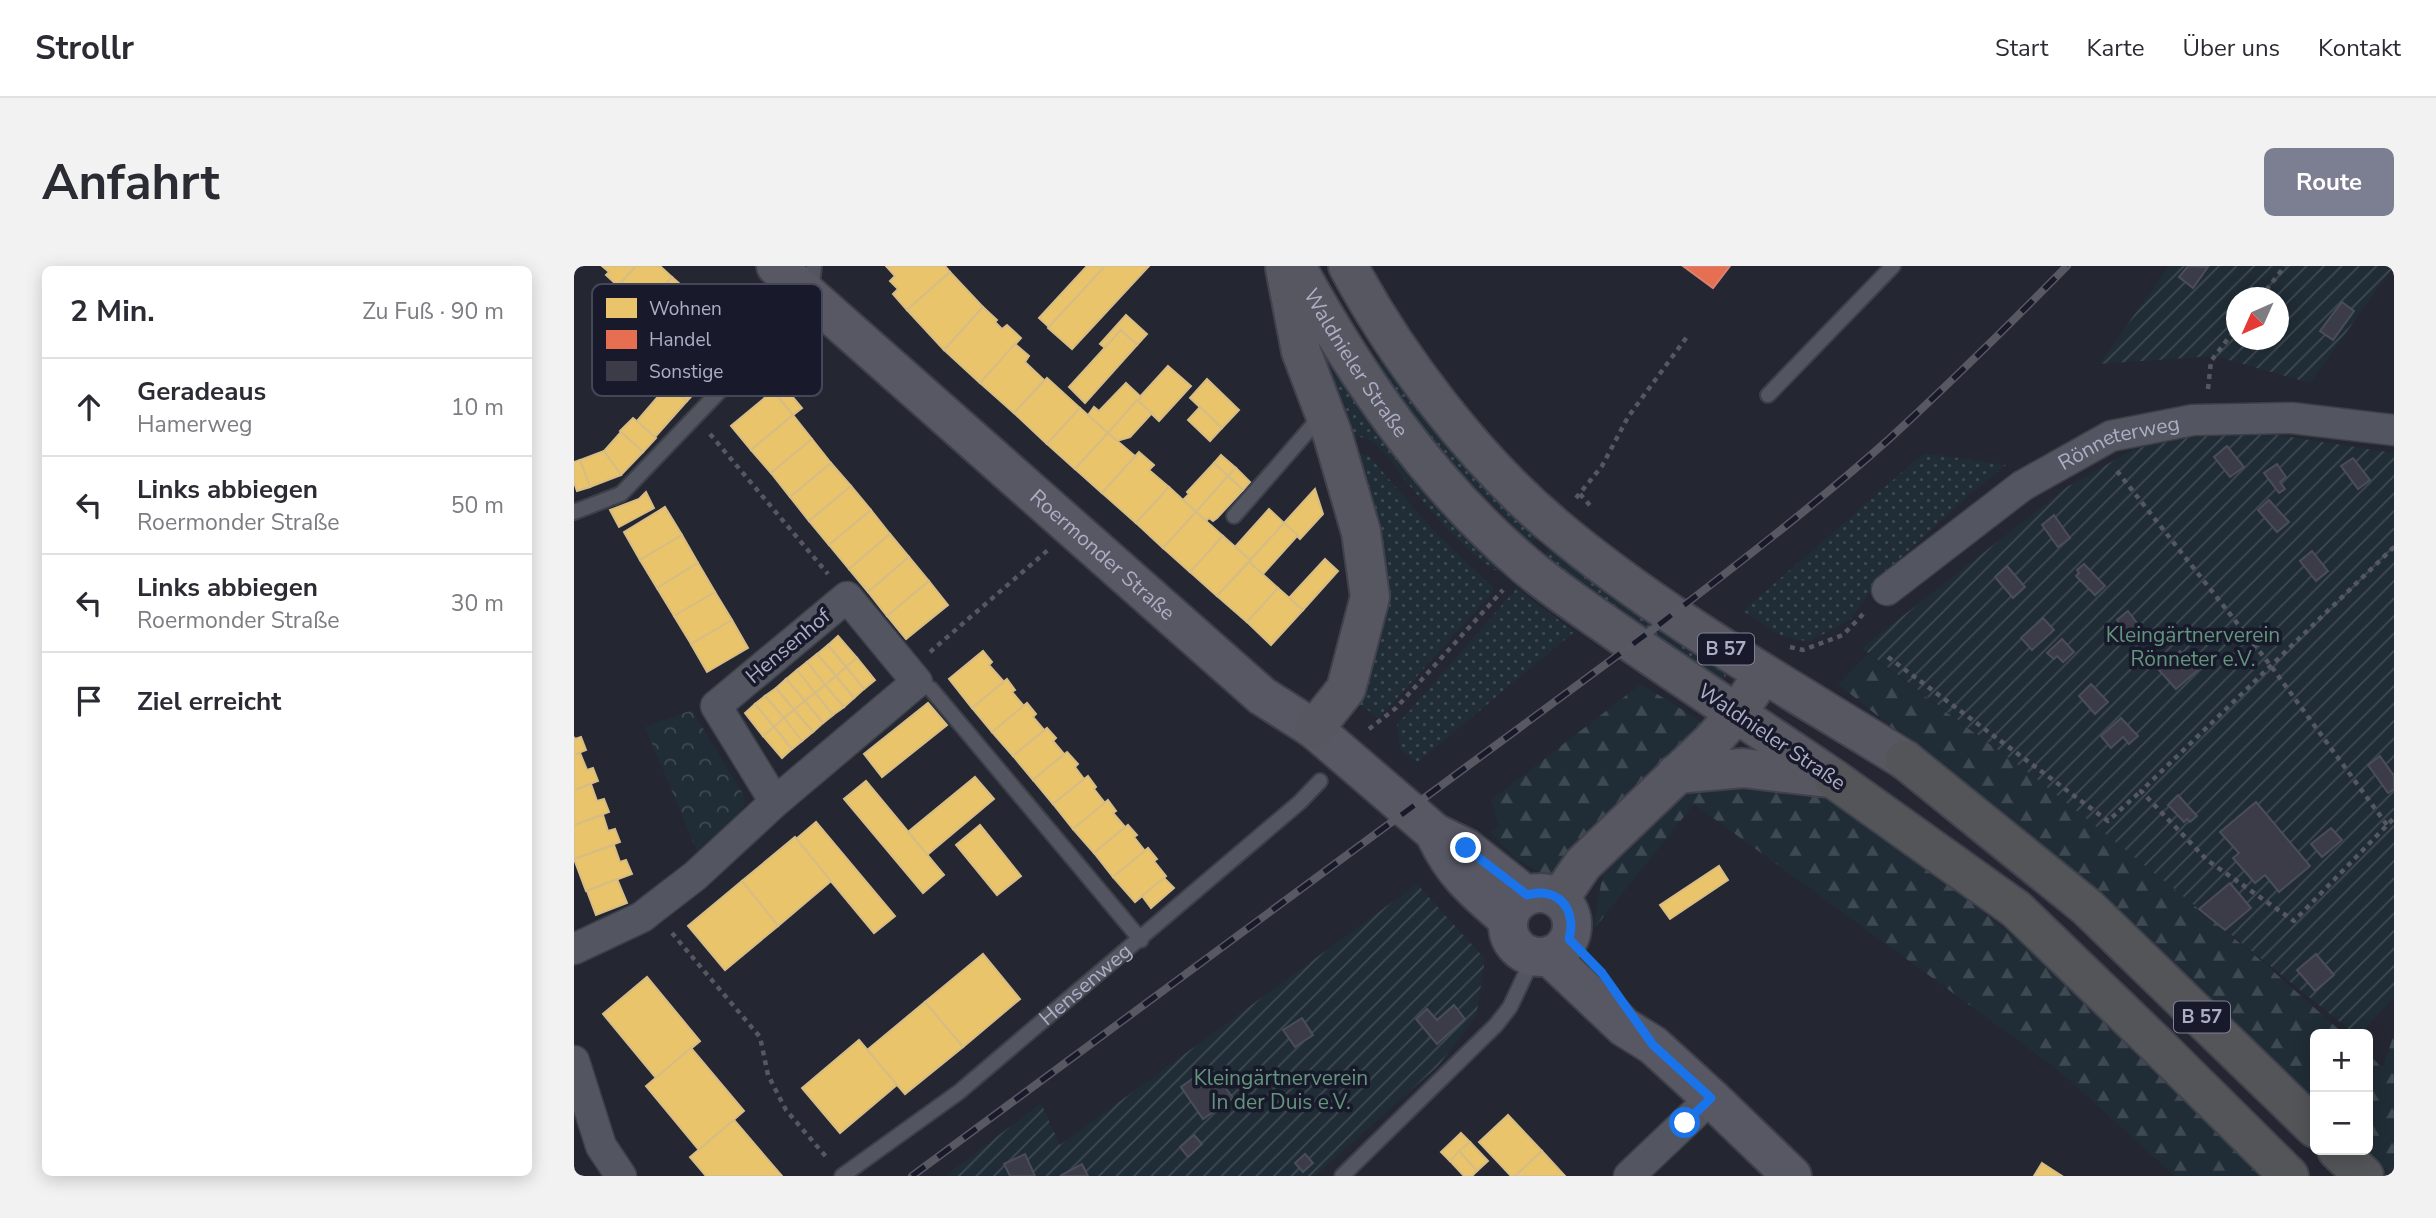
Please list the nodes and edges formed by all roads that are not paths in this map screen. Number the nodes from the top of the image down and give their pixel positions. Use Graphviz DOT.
graph roads {
  1 [pos="776,266"];
  2 [pos="1285,266"];
  3 [pos="1296,266"];
  4 [pos="1348,266"];
  5 [pos="1893,266"];
  6 [pos="812,281"];
  7 [pos="822,290"];
  8 [pos="1768,395"];
  9 [pos="714,396"];
  10 [pos="1324,412"];
  11 [pos="2394,430"];
  12 [pos="574,512"];
  13 [pos="1234,516"];
  14 [pos="1887,590"];
  15 [pos="1771,658"];
  16 [pos="913,677"];
  17 [pos="1737,713"];
  18 [pos="1314,729"];
  19 [pos="1905,760"];
  20 [pos="1676,774"];
  21 [pos="1834,779"];
  22 [pos="1320,781"];
  23 [pos="775,802"];
  24 [pos="1531,905"];
  25 [pos="1140,940"];
  26 [pos="574,949"];
  27 [pos="1550,951"];
  28 [pos="574,1061"];
  29 [pos="1711,1098"];
  30 [pos="2310,1123"];
  31 [pos="2342,1155"];
  32 [pos="838,1171"];
  33 [pos="621,1176"];
  34 [pos="1342,1176"];
  35 [pos="1629,1176"];
  36 [pos="1792,1176"];
  37 [pos="2289,1176"];
  38 [pos="2364,1176"];
  1 -- 6 [label="main road, Roermonder Straße"];
  2 -- 10 [label="main road"];
  3 -- 17 [label="main road, Waldnieler Straße / B 57"];
  4 -- 15 [label="main road, Waldnieler Straße / B 57"];
  5 -- 8 [label="lane"];
  7 -- 18 [label="main road, Roermonder Straße"];
  9 -- 12 [label="lane"];
  10 -- 13 [label="lane"];
  10 -- 18 [label="main road"];
  11 -- 14 [label="street, Rönneterweg"];
  15 -- 17 [label="main road"];
  15 -- 19 [label="main road, Waldnieler Straße / B 57"];
  16 -- 23 [label="street"];
  16 -- 23 [label="street, Hensenhof"];
  16 -- 25 [label="lane"];
  17 -- 20 [label="main road"];
  17 -- 21 [label="main road, Waldnieler Straße / B 57"];
  18 -- 24 [label="main road, Roermonder Straße"];
  19 -- 30 [label="highway, Waldnieler Straße / B 57"];
  20 -- 21 [label="main road"];
  20 -- 24 [label="main road"];
  21 -- 37 [label="highway, Waldnieler Straße / B 57"];
  22 -- 25 [label="lane, Hensenweg"];
  23 -- 26 [label="street"];
  24 -- 27 [label="main road, Roermonder Straße"];
  24 -- 27 [label="main road, Roermonder Straße"];
  25 -- 32 [label="lane, Hensenweg"];
  27 -- 29 [label="main road, Roermonder Straße"];
  27 -- 34 [label="lane"];
  28 -- 33 [label="street"];
  29 -- 35 [label="street"];
  29 -- 36 [label="main road, Roermonder Straße"];
  31 -- 38 [label="highway"];
}
